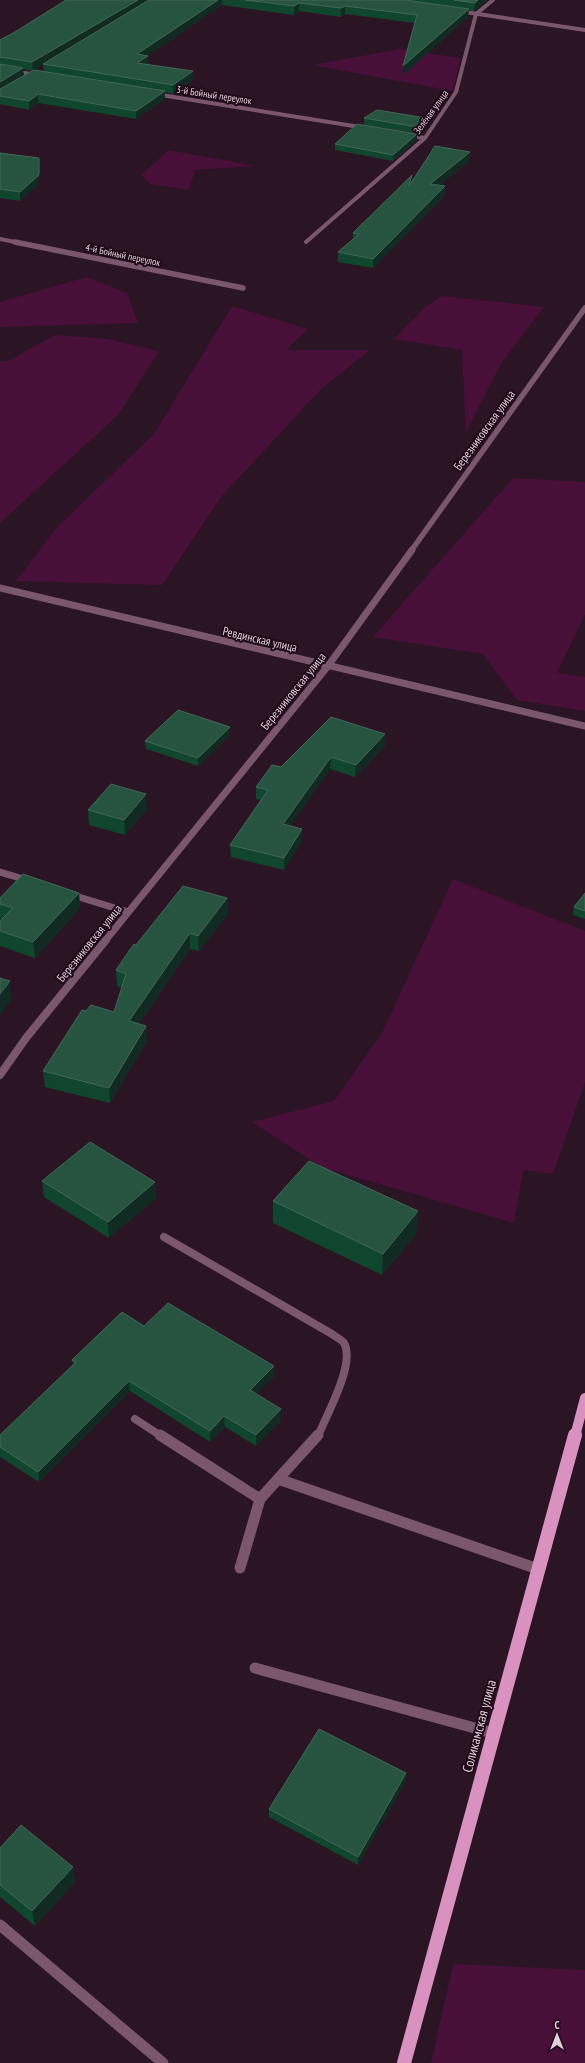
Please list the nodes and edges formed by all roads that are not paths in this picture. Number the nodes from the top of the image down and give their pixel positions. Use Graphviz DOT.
graph roads {
  1 [pos="493,0"];
  2 [pos="454,11"];
  3 [pos="476,14"];
  4 [pos="585,30"];
  5 [pos="0,69"];
  6 [pos="41,71"];
  7 [pos="35,75"];
  8 [pos="42,76"];
  9 [pos="29,78"];
  10 [pos="151,94"];
  11 [pos="374,129"];
  12 [pos="403,134"];
  13 [pos="425,138"];
  14 [pos="0,238"];
  15 [pos="306,242"];
  16 [pos="243,288"];
  17 [pos="585,308"];
  18 [pos="0,588"];
  19 [pos="328,666"];
  20 [pos="585,726"];
  21 [pos="0,872"];
  22 [pos="38,884"];
  23 [pos="60,891"];
  24 [pos="128,912"];
  25 [pos="0,1075"];
  26 [pos="164,1237"];
  27 [pos="585,1398"];
  28 [pos="135,1419"];
  29 [pos="278,1479"];
  30 [pos="260,1499"];
  31 [pos="240,1568"];
  32 [pos="538,1569"];
  33 [pos="255,1668"];
  34 [pos="493,1733"];
  35 [pos="0,1925"];
  36 [pos="163,2063"];
  37 [pos="404,2063"];
  1 -- 3 [label="street"];
  2 -- 3 [label="street"];
  3 -- 4 [label="street"];
  3 -- 13 [label="street, Зелёная улица"];
  5 -- 7 [label="street"];
  6 -- 7 [label="street"];
  7 -- 8 [label="street"];
  7 -- 9 [label="street"];
  10 -- 11 [label="street, 3-й Бойный переулок"];
  12 -- 13 [label="street"];
  13 -- 15 [label="street, Зелёная улица"];
  14 -- 16 [label="street, 4-й Бойный переулок"];
  17 -- 19 [label="street, Березниковская улица"];
  18 -- 19 [label="street, Ревдинская улица"];
  19 -- 20 [label="street, Ревдинская улица"];
  19 -- 24 [label="street, Березниковская улица"];
  21 -- 22 [label="street"];
  23 -- 24 [label="street"];
  24 -- 25 [label="street, Березниковская улица"];
  26 -- 29 [label="street"];
  27 -- 32 [label="main road, Соликамская улица"];
  28 -- 30 [label="street"];
  29 -- 30 [label="street"];
  29 -- 32 [label="street"];
  30 -- 31 [label="street"];
  32 -- 34 [label="main road, Соликамская улица"];
  33 -- 34 [label="street"];
  34 -- 37 [label="main road, Соликамская улица"];
  35 -- 36 [label="street"];
}
